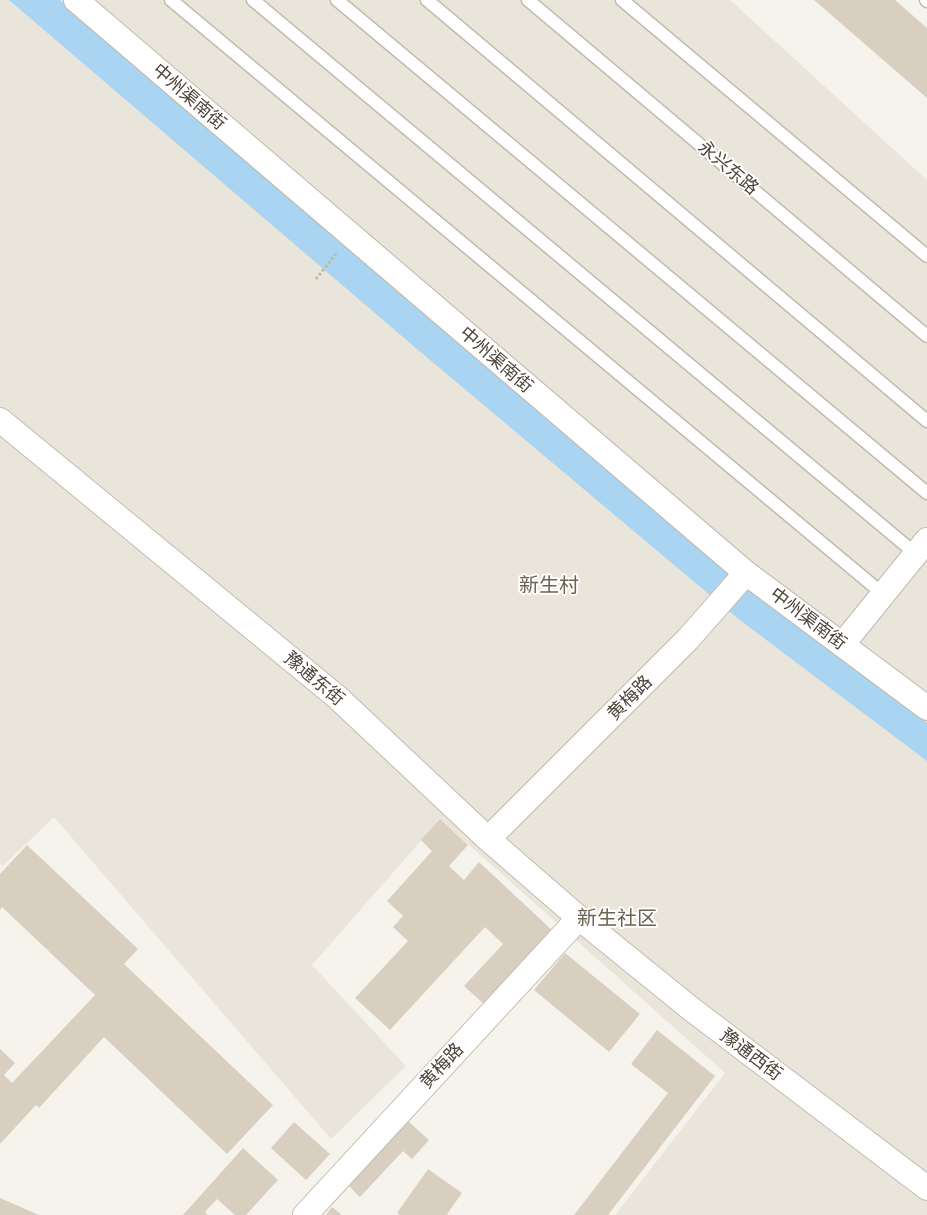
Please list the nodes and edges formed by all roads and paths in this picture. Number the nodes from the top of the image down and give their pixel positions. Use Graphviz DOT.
graph roads {
  1 [pos="76,0"];
  2 [pos="171,0"];
  3 [pos="254,0"];
  4 [pos="337,0"];
  5 [pos="427,0"];
  6 [pos="528,0"];
  7 [pos="622,0"];
  8 [pos="352,236"];
  9 [pos="927,256"];
  10 [pos="316,278"];
  11 [pos="927,336"];
  12 [pos="0,420"];
  13 [pos="927,421"];
  14 [pos="927,493"];
  15 [pos="921,547"];
  16 [pos="746,573"];
  17 [pos="883,594"];
  18 [pos="842,644"];
  19 [pos="927,708"];
  20 [pos="488,839"];
  21 [pos="579,918"];
  22 [pos="927,1188"];
  23 [pos="304,1215"];
  1 -- 8 [label="street, 中州渠南街"];
  2 -- 17 [label="lane"];
  3 -- 15 [label="lane"];
  4 -- 14 [label="lane"];
  5 -- 13 [label="lane"];
  6 -- 11 [label="lane, 永兴东路"];
  7 -- 9 [label="lane"];
  8 -- 10 [label="path"];
  8 -- 16 [label="street, 中州渠南街"];
  12 -- 20 [label="street, 豫通东街"];
  15 -- 17 [label="street"];
  16 -- 18 [label="street, 中州渠南街"];
  16 -- 20 [label="street, 黄梅路"];
  17 -- 18 [label="street"];
  18 -- 19 [label="street, 中州渠南街"];
  20 -- 21 [label="street, 豫通东街"];
  21 -- 22 [label="street, 豫通西街"];
  21 -- 23 [label="street, 黄梅路"];
}
